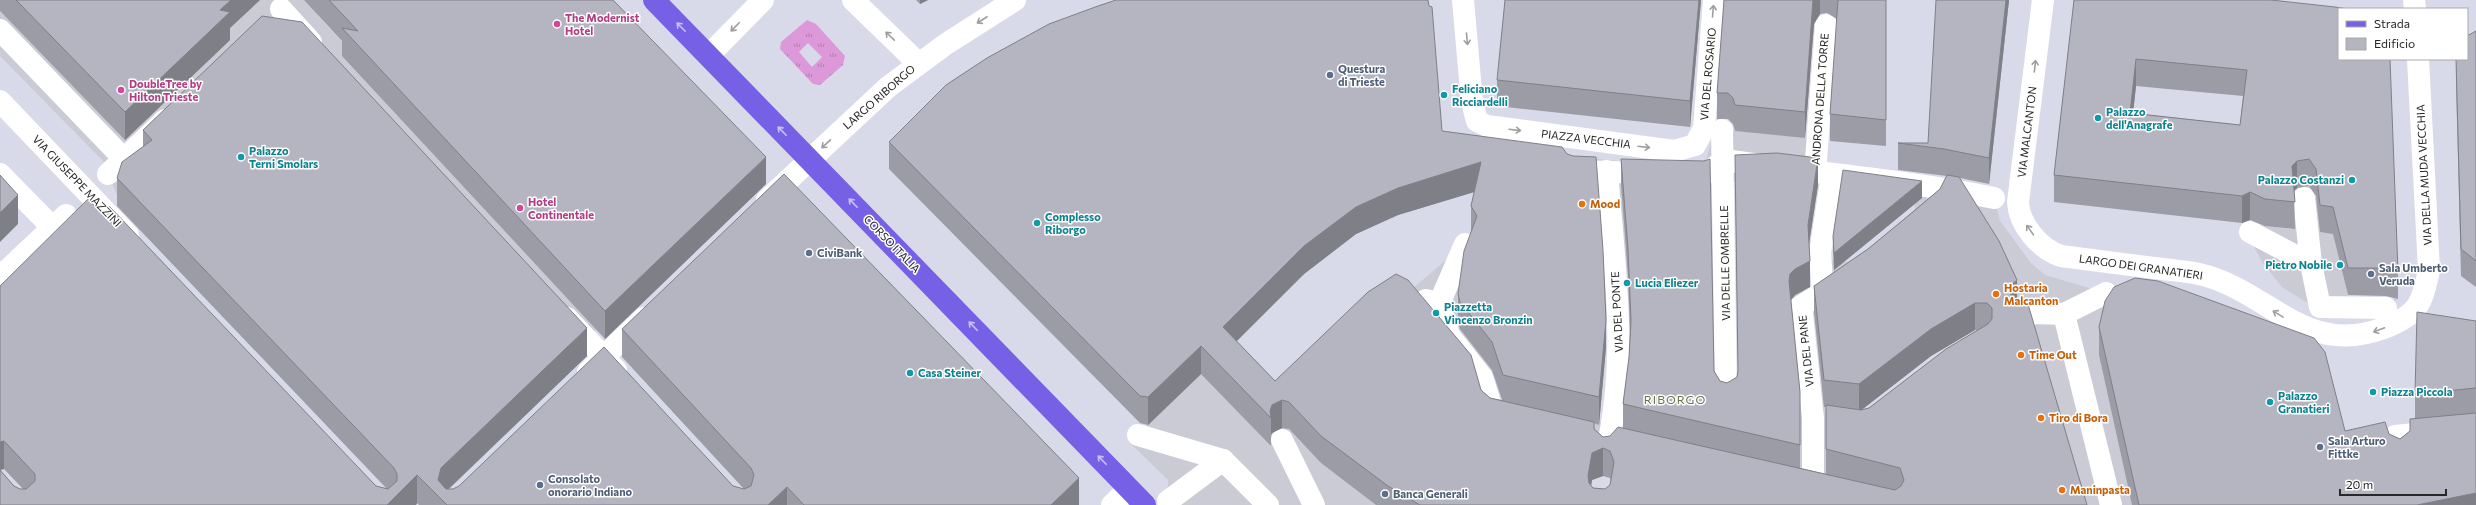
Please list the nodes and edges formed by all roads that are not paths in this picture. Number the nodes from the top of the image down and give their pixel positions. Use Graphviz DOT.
graph roads {
  1 [pos="654,0"];
  2 [pos="762,0"];
  3 [pos="853,0"];
  4 [pos="1015,0"];
  5 [pos="1463,0"];
  6 [pos="1714,0"];
  7 [pos="2043,0"];
  8 [pos="286,5"];
  9 [pos="264,25"];
  10 [pos="1826,25"];
  11 [pos="0,30"];
  12 [pos="709,55"];
  13 [pos="324,56"];
  14 [pos="2418,60"];
  15 [pos="918,63"];
  16 [pos="0,101"];
  17 [pos="180,106"];
  18 [pos="1722,130"];
  19 [pos="1695,145"];
  20 [pos="124,159"];
  21 [pos="810,159"];
  22 [pos="1724,160"];
  23 [pos="1574,171"];
  24 [pos="1607,171"];
  25 [pos="0,174"];
  26 [pos="108,174"];
  27 [pos="1823,174"];
  28 [pos="1994,198"];
  29 [pos="2304,198"];
  30 [pos="751,215"];
  31 [pos="2250,232"];
  32 [pos="1465,244"];
  33 [pos="145,252"];
  34 [pos="2052,253"];
  35 [pos="2311,264"];
  36 [pos="1854,271"];
  37 [pos="0,278"];
  38 [pos="2106,293"];
  39 [pos="1406,294"];
  40 [pos="1823,294"];
  41 [pos="660,302"];
  42 [pos="554,304"];
  43 [pos="1439,304"];
  44 [pos="2386,308"];
  45 [pos="2064,314"];
  46 [pos="2022,319"];
  47 [pos="2313,331"];
  48 [pos="603,357"];
  49 [pos="575,385"];
  50 [pos="631,387"];
  51 [pos="1726,397"];
  52 [pos="1524,420"];
  53 [pos="2476,428"];
  54 [pos="1586,434"];
  55 [pos="1138,435"];
  56 [pos="1282,440"];
  57 [pos="2397,445"];
  58 [pos="1223,460"];
  59 [pos="1791,481"];
  60 [pos="1812,486"];
  61 [pos="1129,488"];
  62 [pos="1834,491"];
  63 [pos="1168,501"];
  64 [pos="2105,504"];
  65 [pos="1112,505"];
  66 [pos="1146,505"];
  67 [pos="1268,505"];
  68 [pos="1314,505"];
  12 -- 1 [label="main road, CORSO ITALIA, one-way"];
  2 -- 12 [label="street, one-way"];
  15 -- 3 [label="street, LARGO RIBORGO, one-way"];
  4 -- 15 [label="street, one-way"];
  5 -- 19 [label="street, PIAZZA VECCHIA, one-way"];
  19 -- 6 [label="street, VIA DEL ROSARIO, one-way"];
  34 -- 7 [label="street, VIA MALCANTON, one-way"];
  8 -- 9 [label="street"];
  8 -- 13 [label="street"];
  10 -- 27 [label="street, ANDRONA DELLA TORRE"];
  11 -- 20 [label="street"];
  21 -- 12 [label="main road, CORSO ITALIA, one-way"];
  14 -- 47 [label="street, VIA DELLA MUDA VECCHIA, one-way"];
  15 -- 21 [label="street, LARGO RIBORGO, one-way"];
  16 -- 33 [label="street, VIA GIUSEPPE MAZZINI"];
  17 -- 20 [label="street"];
  18 -- 22 [label="street, VIA DELLE OMBRELLE"];
  20 -- 26 [label="street"];
  21 -- 30 [label="street, LARGO RIBORGO"];
  61 -- 21 [label="main road, CORSO ITALIA, one-way"];
  22 -- 24 [label="street"];
  22 -- 27 [label="street"];
  22 -- 51 [label="street, VIA DELLE OMBRELLE"];
  23 -- 24 [label="street"];
  24 -- 54 [label="street, VIA DEL PONTE"];
  25 -- 37 [label="street"];
  27 -- 28 [label="street"];
  27 -- 40 [label="street, ANDRONA DELLA TORRE"];
  29 -- 35 [label="street"];
  31 -- 35 [label="street"];
  32 -- 43 [label="street"];
  47 -- 34 [label="street, LARGO DEI GRANATIERI, one-way"];
  35 -- 44 [label="street"];
  36 -- 40 [label="street, VIA DEL PANE"];
  38 -- 45 [label="street"];
  39 -- 43 [label="street"];
  40 -- 60 [label="street, VIA DEL PANE"];
  41 -- 48 [label="street"];
  42 -- 48 [label="street"];
  43 -- 52 [label="street"];
  45 -- 46 [label="street"];
  45 -- 64 [label="street"];
  48 -- 49 [label="street"];
  48 -- 50 [label="street"];
  53 -- 57 [label="street"];
  55 -- 58 [label="street"];
  56 -- 68 [label="street"];
  58 -- 63 [label="street"];
  58 -- 67 [label="street"];
  59 -- 60 [label="street"];
  60 -- 62 [label="street"];
  61 -- 65 [label="street"];
  61 -- 66 [label="main road, CORSO ITALIA"];
}
